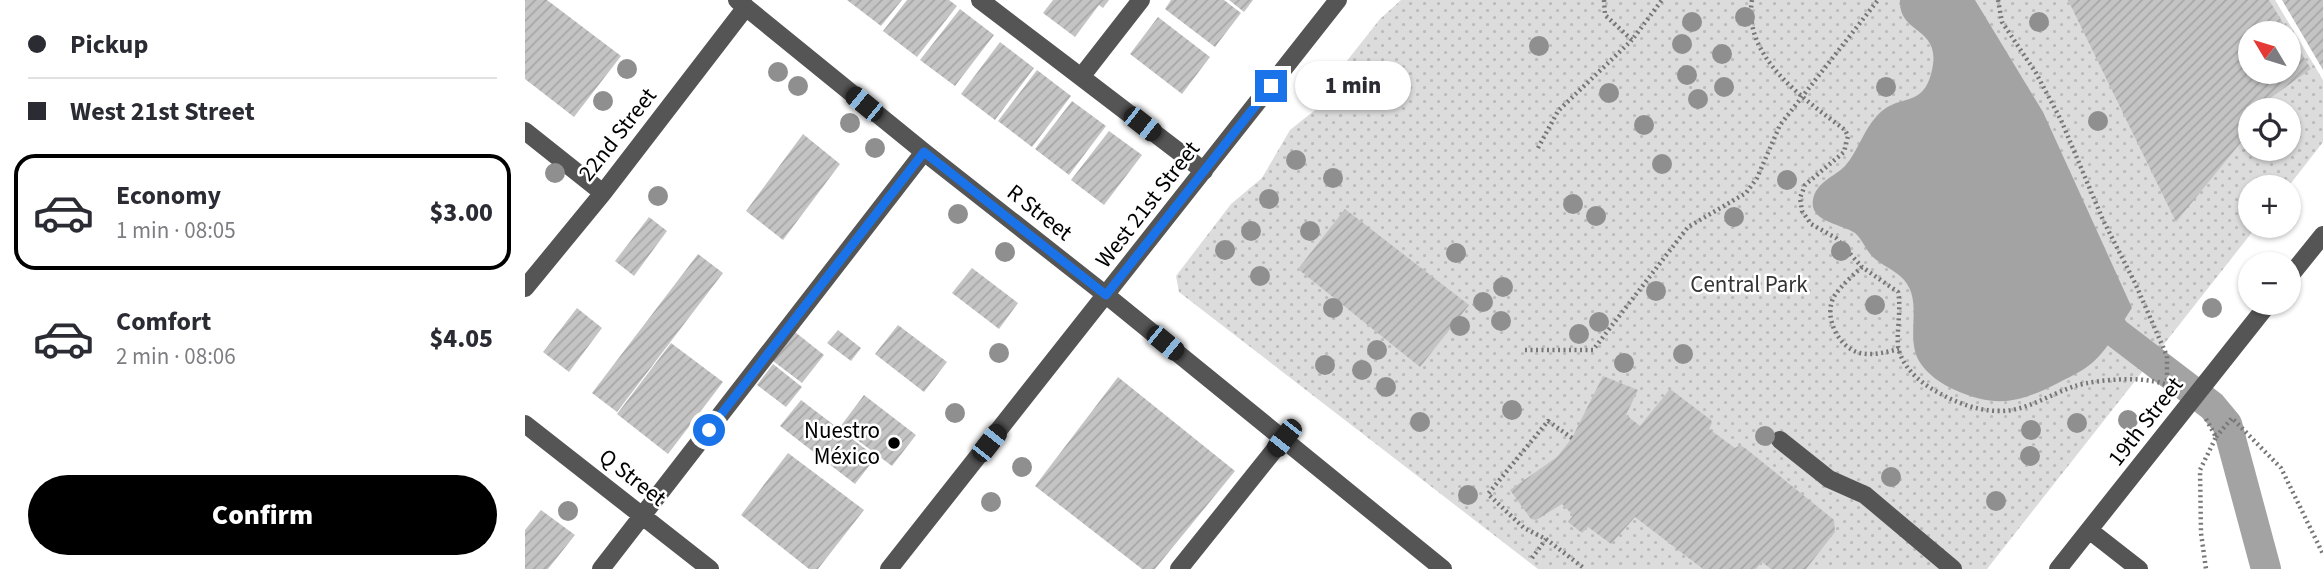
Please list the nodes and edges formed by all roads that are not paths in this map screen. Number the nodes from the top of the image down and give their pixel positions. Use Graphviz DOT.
graph roads {
  1 [pos="981,0"];
  2 [pos="1141,0"];
  3 [pos="1338,0"];
  4 [pos="741,4"];
  5 [pos="1081,77"];
  6 [pos="525,131"];
  7 [pos="924,152"];
  8 [pos="1203,171"];
  9 [pos="603,193"];
  10 [pos="2323,235"];
  11 [pos="2301,262"];
  12 [pos="525,288"];
  13 [pos="1106,295"];
  14 [pos="2259,315"];
  15 [pos="525,424"];
  16 [pos="1284,438"];
  17 [pos="1780,440"];
  18 [pos="643,516"];
  19 [pos="2089,530"];
  20 [pos="601,569"];
  21 [pos="710,569"];
  22 [pos="889,569"];
  23 [pos="1179,569"];
  24 [pos="1444,569"];
  25 [pos="1953,569"];
  26 [pos="2058,569"];
  27 [pos="2139,569"];
  1 -- 5 [label="street"];
  2 -- 5 [label="street"];
  3 -- 8 [label="street, West 21st Street"];
  4 -- 7 [label="street, R Street"];
  4 -- 9 [label="street, 22nd Street"];
  5 -- 8 [label="street"];
  6 -- 9 [label="street"];
  7 -- 13 [label="street, R Street"];
  7 -- 18 [label="street"];
  8 -- 13 [label="street, West 21st Street"];
  9 -- 12 [label="street, 22nd Street"];
  10 -- 11 [label="street"];
  13 -- 16 [label="street, R Street"];
  13 -- 22 [label="street, West 21st Street"];
  14 -- 19 [label="street, 19th Street"];
  15 -- 18 [label="street, Q Street"];
  16 -- 23 [label="street"];
  16 -- 24 [label="street, R Street"];
  17 -- 25 [label="street"];
  18 -- 20 [label="street"];
  18 -- 21 [label="street, Q Street"];
  19 -- 26 [label="street, 19th Street"];
  19 -- 27 [label="street"];
}
